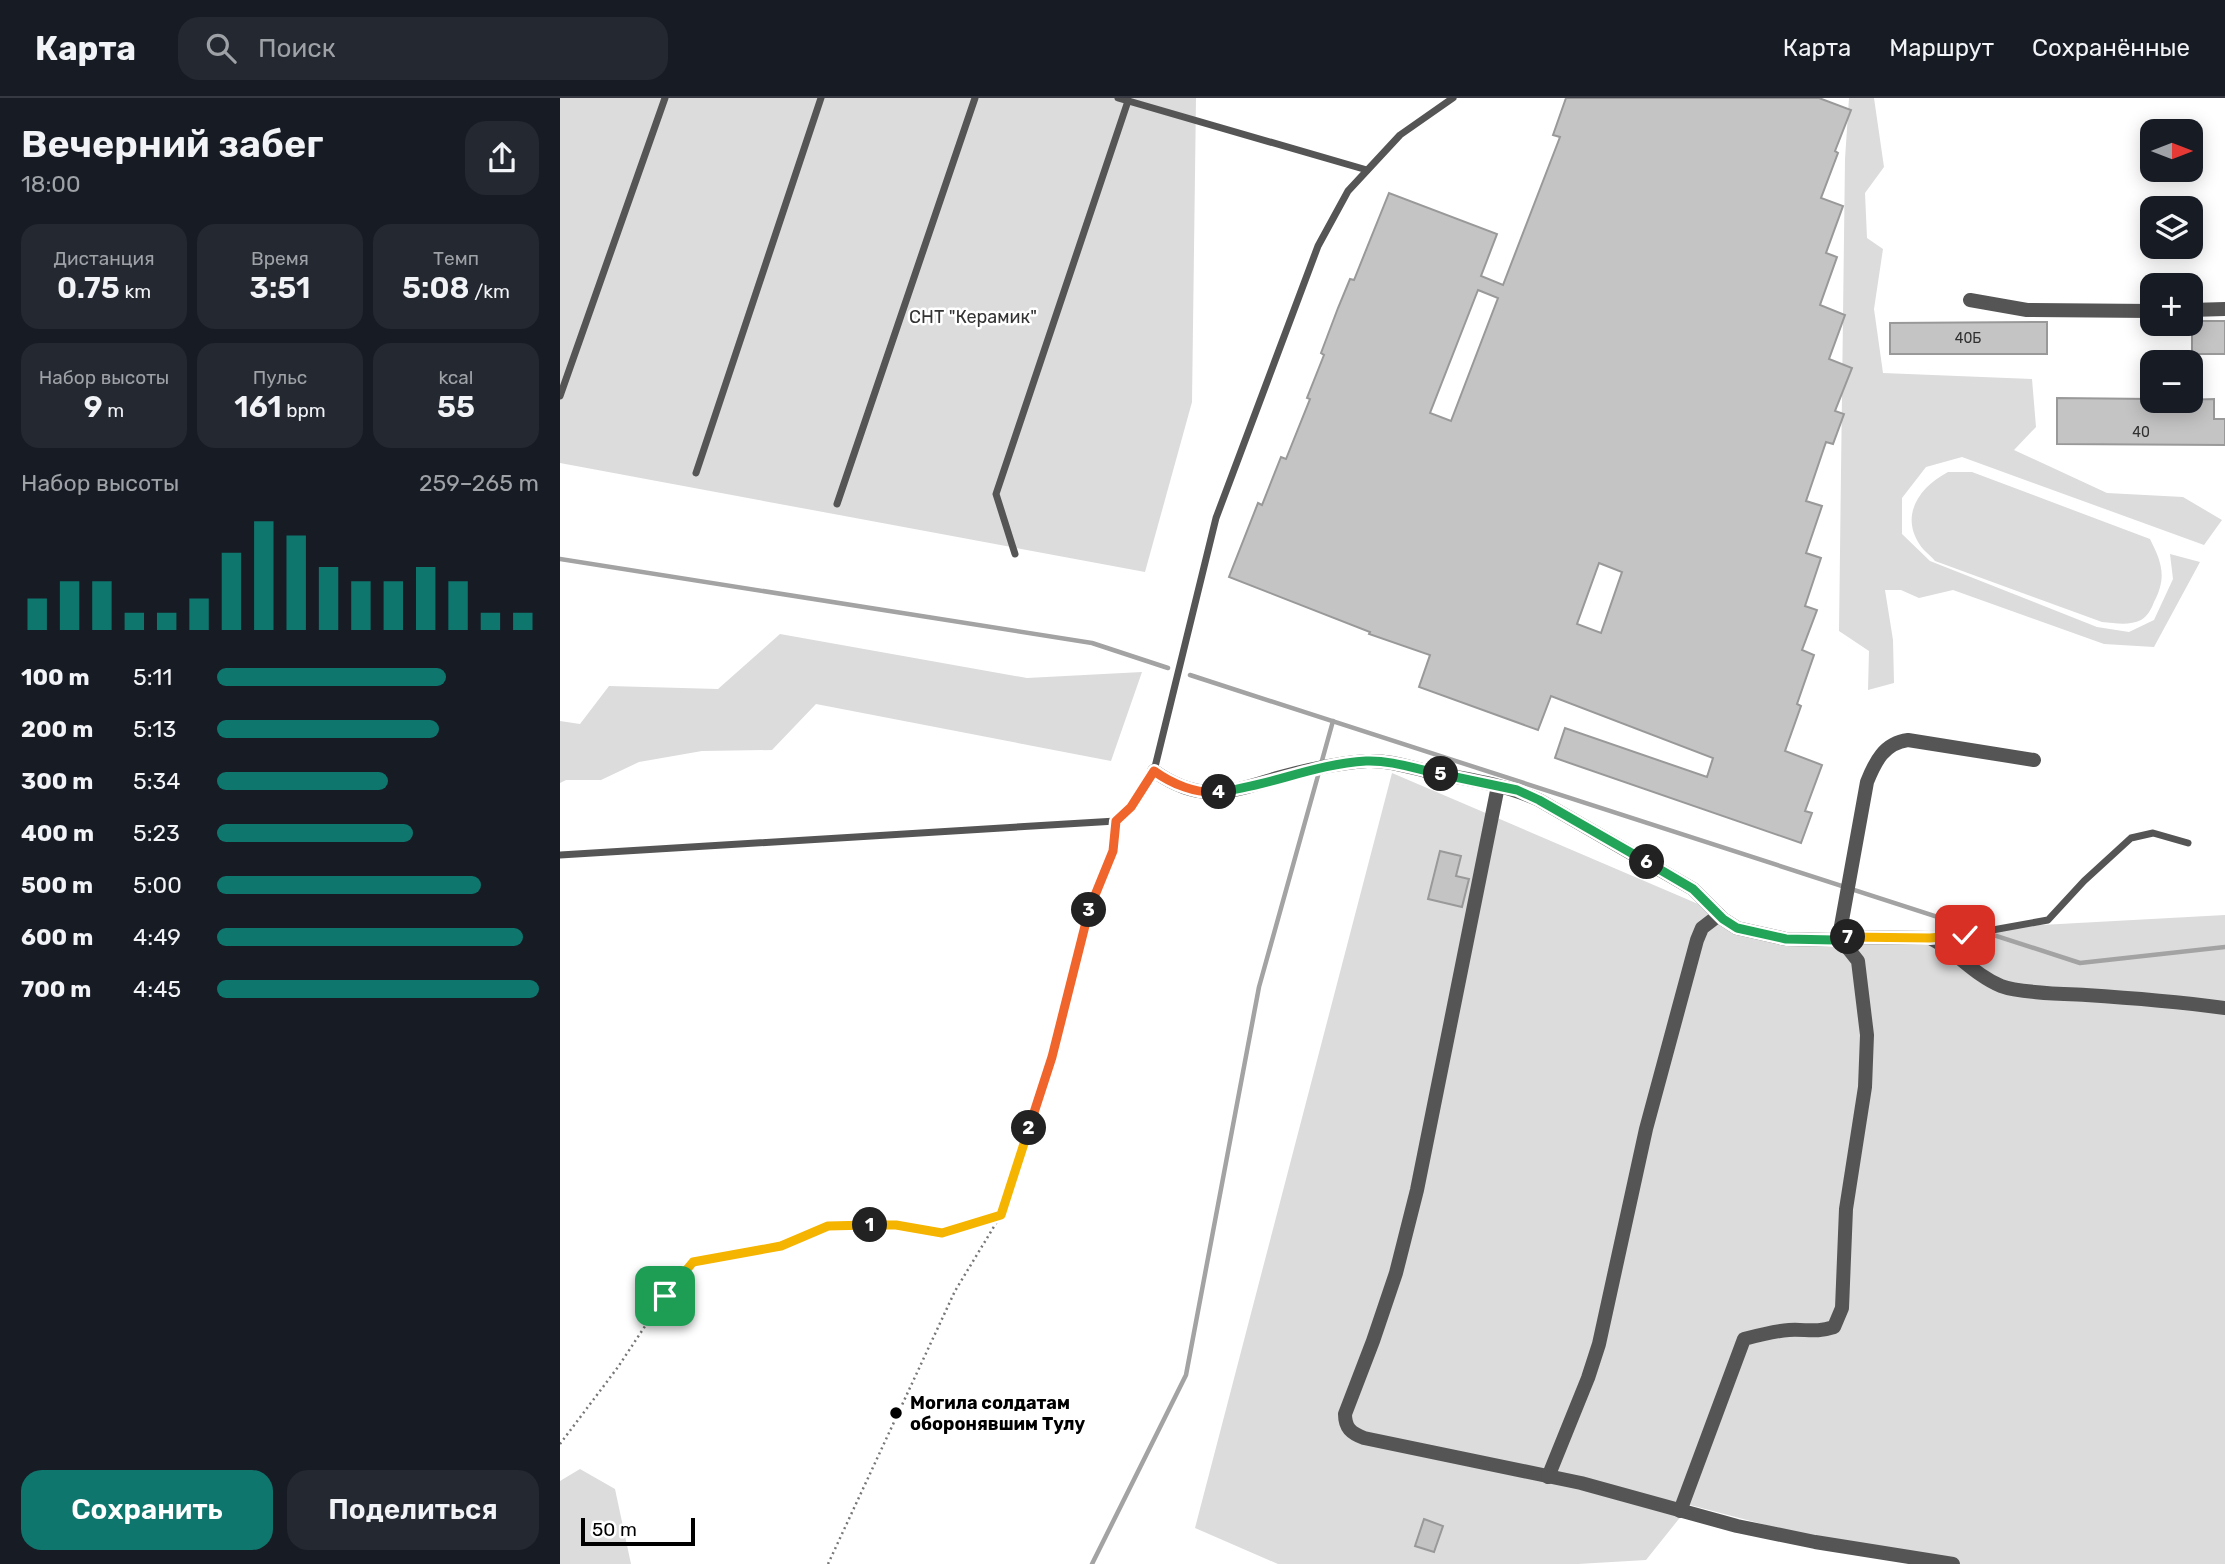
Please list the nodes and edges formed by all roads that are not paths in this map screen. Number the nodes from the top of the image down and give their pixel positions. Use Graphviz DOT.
graph roads {
  1 [pos="665,98"];
  2 [pos="821,98"];
  3 [pos="975,98"];
  4 [pos="1118,98"];
  5 [pos="1453,98"];
  6 [pos="1128,101"];
  7 [pos="1367,170"];
  8 [pos="1970,300"];
  9 [pos="2225,309"];
  10 [pos="2203,310"];
  11 [pos="2140,311"];
  12 [pos="560,396"];
  13 [pos="696,473"];
  14 [pos="837,504"];
  15 [pos="1015,554"];
  16 [pos="2035,760"];
  17 [pos="1154,771"];
  18 [pos="1498,786"];
  19 [pos="2188,843"];
  20 [pos="560,855"];
  21 [pos="1719,915"];
  22 [pos="1839,937"];
  23 [pos="1930,938"];
  24 [pos="2225,1008"];
  25 [pos="1548,1476"];
  26 [pos="1680,1511"];
  27 [pos="1953,1564"];
  1 -- 12 [label="lane"];
  2 -- 13 [label="lane"];
  3 -- 14 [label="lane"];
  4 -- 6 [label="lane"];
  5 -- 7 [label="lane"];
  6 -- 7 [label="lane"];
  6 -- 15 [label="lane"];
  7 -- 17 [label="lane"];
  8 -- 11 [label="street"];
  9 -- 10 [label="street"];
  16 -- 22 [label="street"];
  17 -- 18 [label="street"];
  17 -- 20 [label="lane"];
  18 -- 21 [label="street"];
  18 -- 25 [label="street"];
  19 -- 23 [label="lane"];
  21 -- 22 [label="street"];
  21 -- 25 [label="street"];
  22 -- 23 [label="street"];
  22 -- 26 [label="street"];
  23 -- 24 [label="street"];
  25 -- 26 [label="street"];
  26 -- 27 [label="street"];
}
